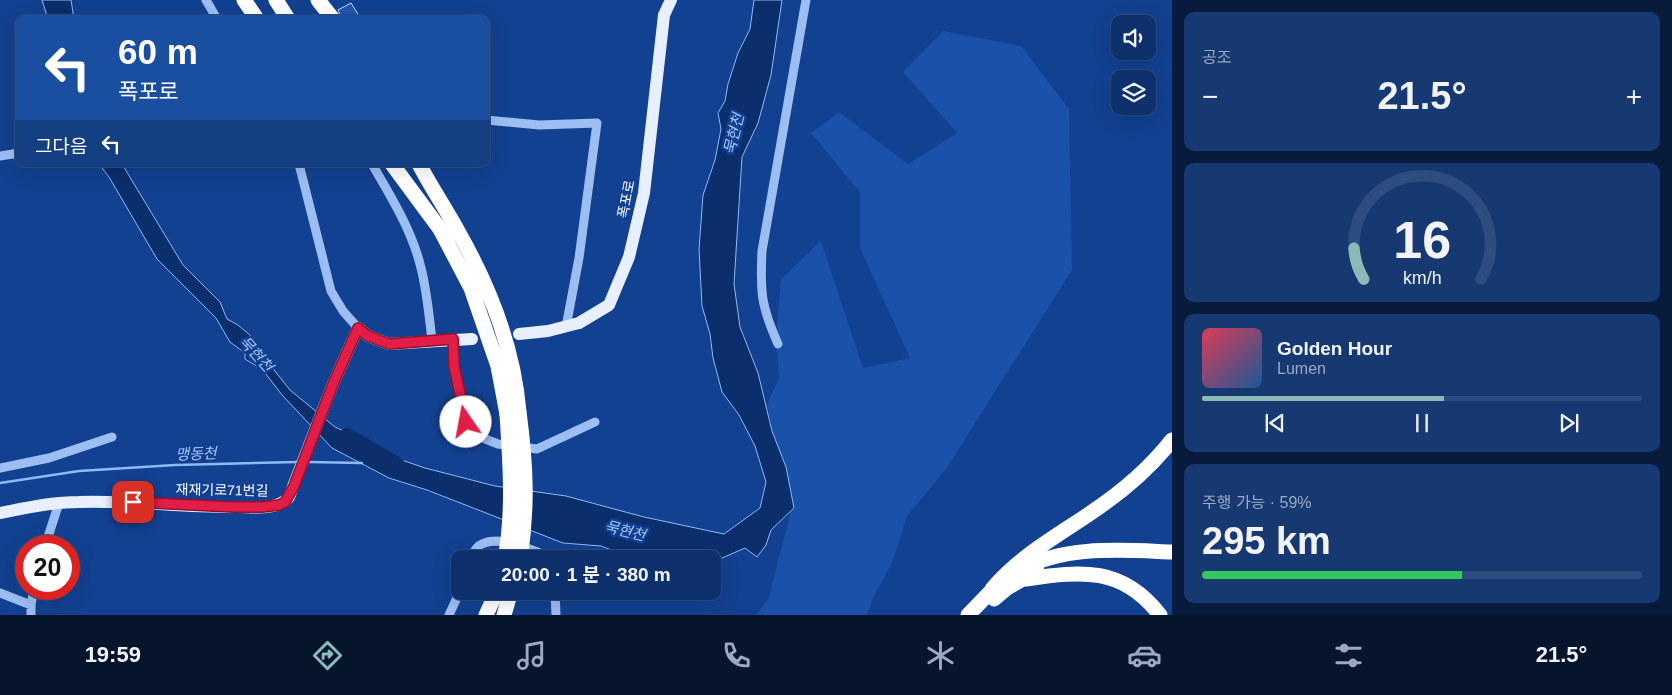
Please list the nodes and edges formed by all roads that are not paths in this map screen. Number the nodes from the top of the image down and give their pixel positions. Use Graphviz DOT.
graph roads {
  1 [pos="206,0"];
  2 [pos="244,0"];
  3 [pos="276,0"];
  4 [pos="318,0"];
  5 [pos="671,0"];
  6 [pos="806,0"];
  7 [pos="215,15"];
  8 [pos="254,15"];
  9 [pos="285,15"];
  10 [pos="330,15"];
  11 [pos="490,120"];
  12 [pos="15,154"];
  13 [pos="0,156"];
  14 [pos="300,167"];
  15 [pos="374,167"];
  16 [pos="394,167"];
  17 [pos="420,167"];
  18 [pos="566,327"];
  19 [pos="358,328"];
  20 [pos="519,334"];
  21 [pos="453,339"];
  22 [pos="472,339"];
  23 [pos="432,340"];
  24 [pos="778,344"];
  25 [pos="513,413"];
  26 [pos="596,422"];
  27 [pos="112,437"];
  28 [pos="1172,440"];
  29 [pos="0,468"];
  30 [pos="59,503"];
  31 [pos="0,513"];
  32 [pos="49,535"];
  33 [pos="475,550"];
  34 [pos="505,550"];
  35 [pos="521,550"];
  36 [pos="532,550"];
  37 [pos="1172,552"];
  38 [pos="1172,560"];
  39 [pos="1019,580"];
  40 [pos="992,588"];
  41 [pos="0,593"];
  42 [pos="32,600"];
  43 [pos="456,600"];
  44 [pos="493,600"];
  45 [pos="496,600"];
  46 [pos="508,600"];
  47 [pos="515,600"];
  48 [pos="555,600"];
  49 [pos="31,605"];
  50 [pos="31,615"];
  51 [pos="449,615"];
  52 [pos="486,615"];
  53 [pos="493,615"];
  54 [pos="504,615"];
  55 [pos="514,615"];
  56 [pos="556,615"];
  57 [pos="968,615"];
  58 [pos="979,615"];
  59 [pos="1160,615"];
  1 -- 7 [label="street"];
  2 -- 8 [label="highway"];
  3 -- 9 [label="highway"];
  4 -- 10 [label="highway"];
  5 -- 18 [label="main road, 폭포로"];
  6 -- 24 [label="street"];
  11 -- 18 [label="street"];
  12 -- 13 [label="street"];
  14 -- 19 [label="street"];
  15 -- 23 [label="street"];
  16 -- 25 [label="highway"];
  17 -- 25 [label="highway"];
  18 -- 20 [label="main road, 폭포로"];
  19 -- 23 [label="main road"];
  19 -- 30 [label="main road, 재재기로71번길"];
  21 -- 22 [label="main road"];
  21 -- 23 [label="main road"];
  21 -- 26 [label="street"];
  25 -- 34 [label="highway, bridge"];
  25 -- 35 [label="highway, bridge"];
  27 -- 29 [label="street"];
  28 -- 40 [label="highway"];
  30 -- 31 [label="main road, 재재기로71번길"];
  30 -- 32 [label="street"];
  33 -- 36 [label="street"];
  37 -- 40 [label="highway"];
  38 -- 39 [label="highway"];
  39 -- 58 [label="highway"];
  39 -- 59 [label="highway"];
  40 -- 57 [label="highway"];
  41 -- 49 [label="street"];
  42 -- 49 [label="street"];
  43 -- 51 [label="street"];
  44 -- 52 [label="highway"];
  45 -- 53 [label="highway"];
  46 -- 54 [label="highway"];
  47 -- 55 [label="highway"];
  48 -- 56 [label="street"];
  49 -- 50 [label="street"];
}
